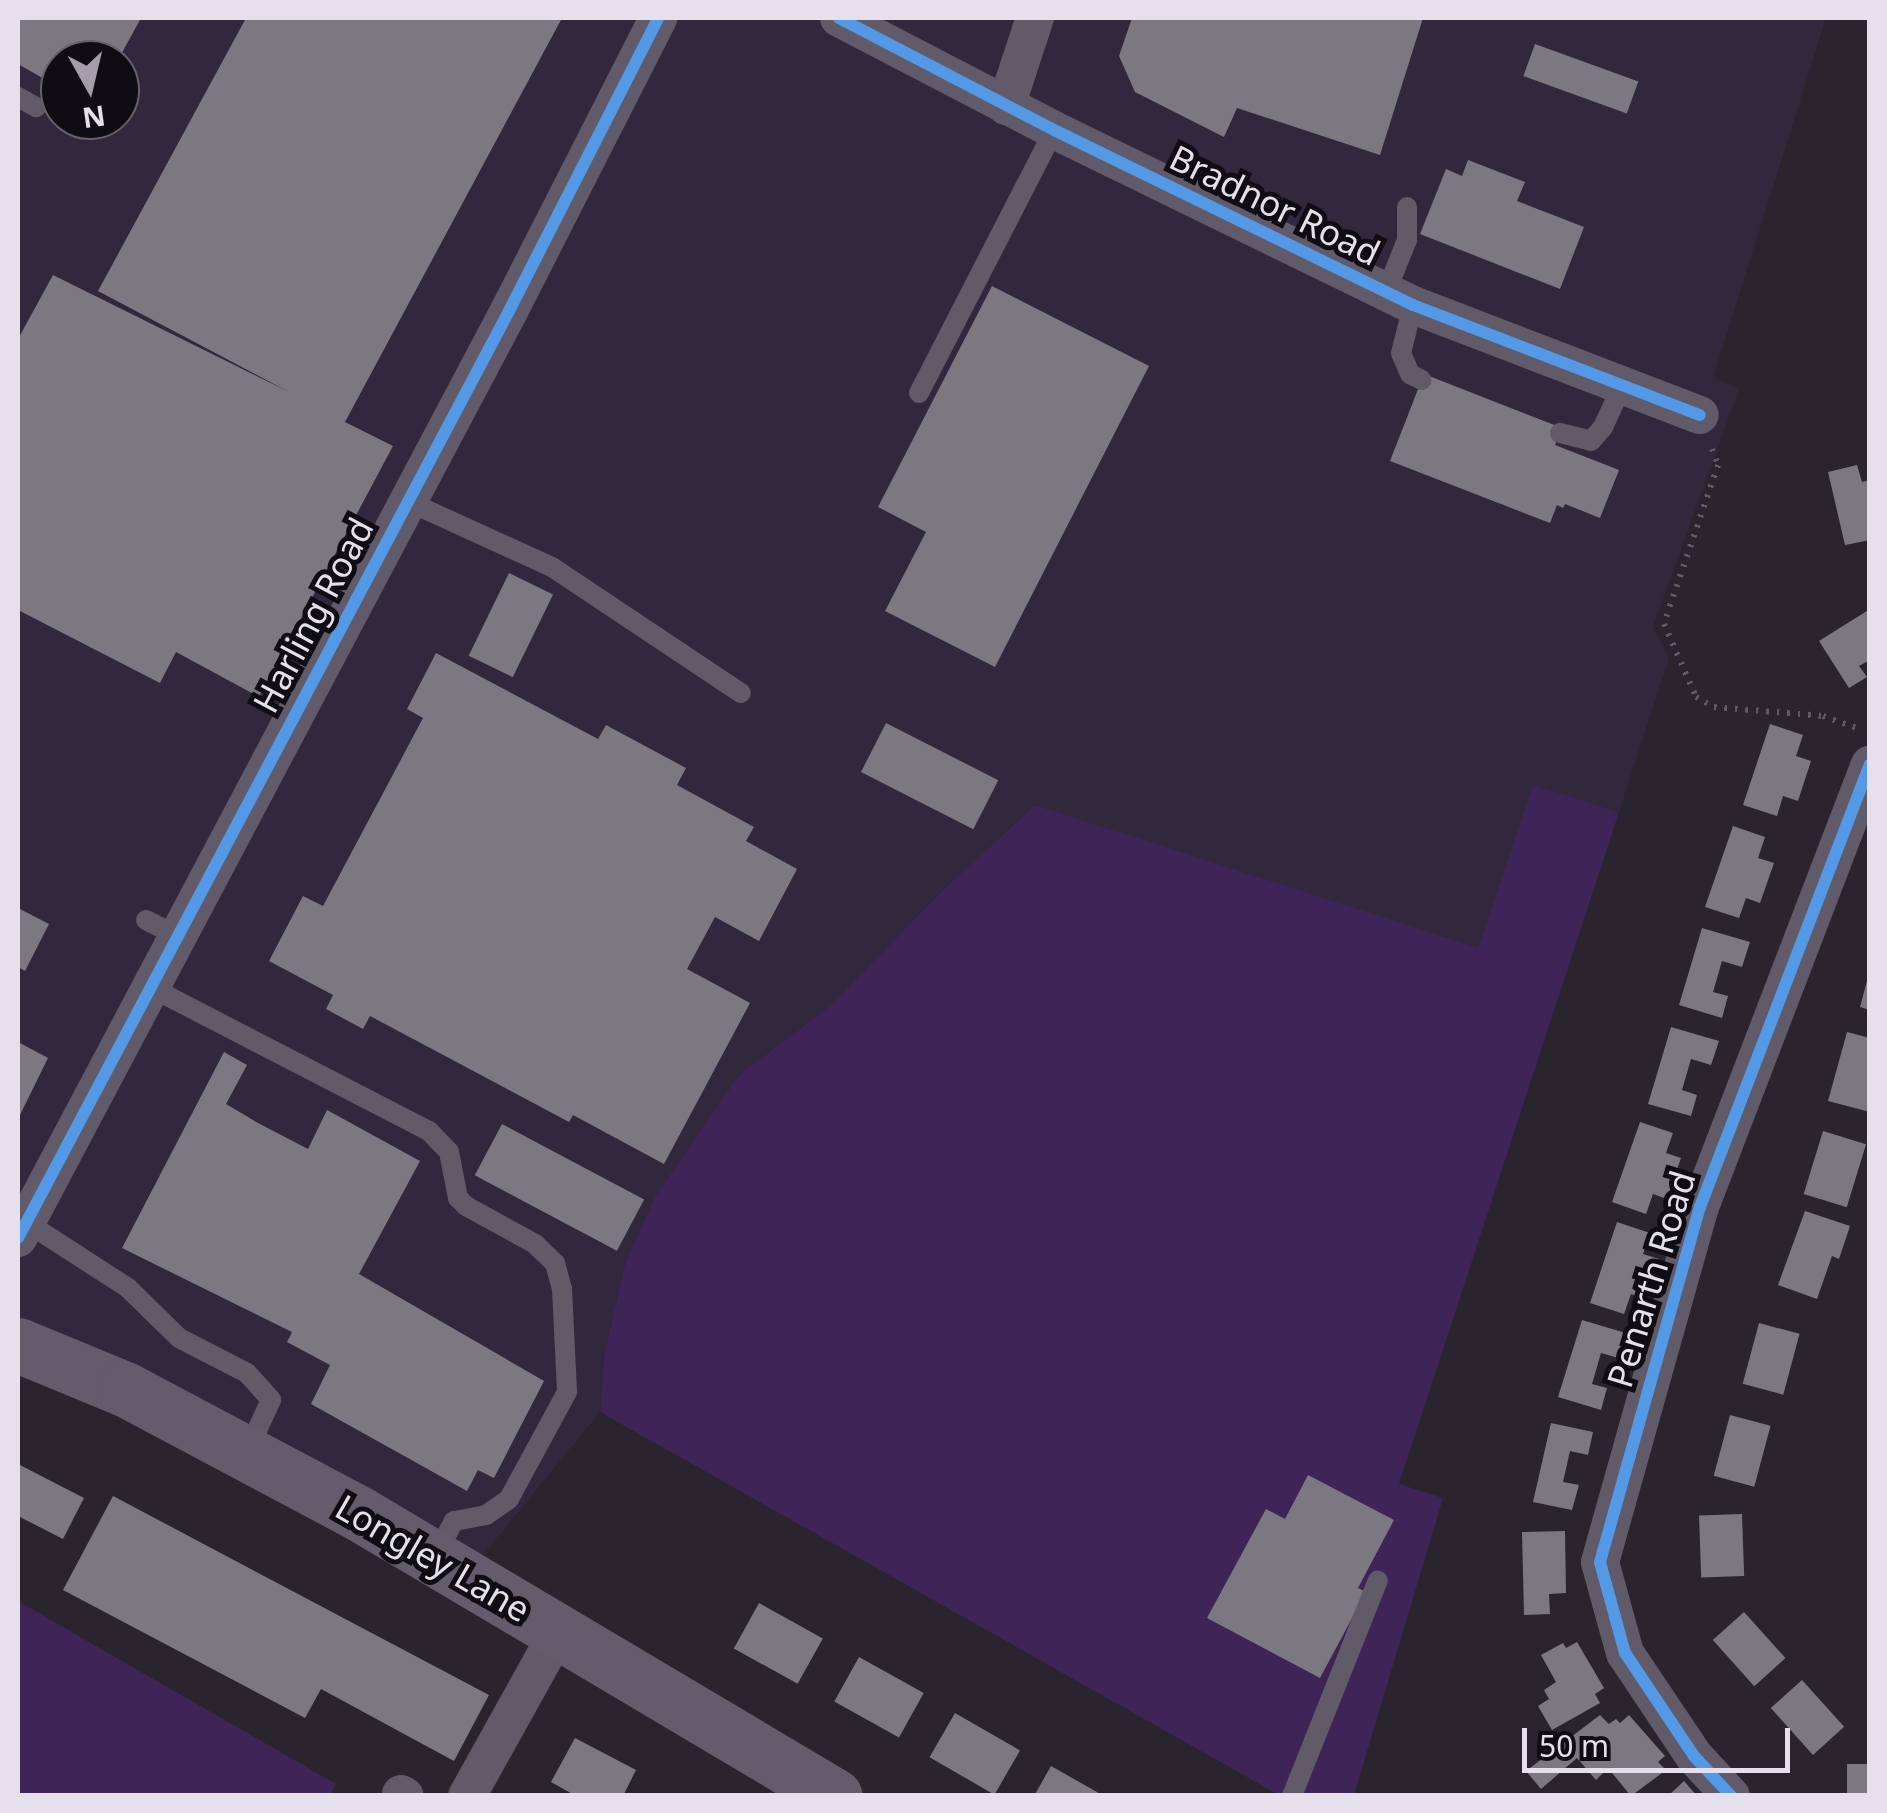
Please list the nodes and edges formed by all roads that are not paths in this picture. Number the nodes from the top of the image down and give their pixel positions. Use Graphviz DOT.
graph roads {
  1 [pos="658,18"];
  2 [pos="839,18"];
  3 [pos="1035,18"];
  4 [pos="1006,106"];
  5 [pos="1054,130"];
  6 [pos="1407,206"];
  7 [pos="1400,298"];
  8 [pos="1422,380"];
  9 [pos="1622,386"];
  10 [pos="919,394"];
  11 [pos="1700,414"];
  12 [pos="1560,433"];
  13 [pos="407,501"];
  14 [pos="741,693"];
  15 [pos="1870,764"];
  16 [pos="150,986"];
  17 [pos="22,1230"];
  18 [pos="18,1345"];
  19 [pos="246,1454"];
  20 [pos="434,1558"];
  21 [pos="1378,1580"];
  22 [pos="558,1631"];
  23 [pos="467,1796"];
  24 [pos="835,1796"];
  25 [pos="1292,1796"];
  26 [pos="1731,1796"];
  1 -- 13 [label="street, Harling Road"];
  2 -- 4 [label="street, Bradnor Road"];
  3 -- 4 [label="street"];
  4 -- 5 [label="street, Bradnor Road"];
  5 -- 7 [label="street, Bradnor Road"];
  5 -- 10 [label="lane"];
  6 -- 7 [label="lane"];
  7 -- 8 [label="lane"];
  7 -- 9 [label="street, Bradnor Road"];
  9 -- 11 [label="street, Bradnor Road"];
  9 -- 12 [label="lane"];
  13 -- 14 [label="lane"];
  13 -- 16 [label="street, Harling Road"];
  15 -- 26 [label="street, Penarth Road"];
  16 -- 17 [label="street, Harling Road"];
  16 -- 20 [label="lane"];
  17 -- 19 [label="lane"];
  18 -- 19 [label="street, Longley Lane"];
  19 -- 20 [label="street, Longley Lane"];
  20 -- 22 [label="street, Longley Lane"];
  21 -- 25 [label="lane"];
  22 -- 23 [label="street"];
  22 -- 24 [label="street, Longley Lane"];
}
